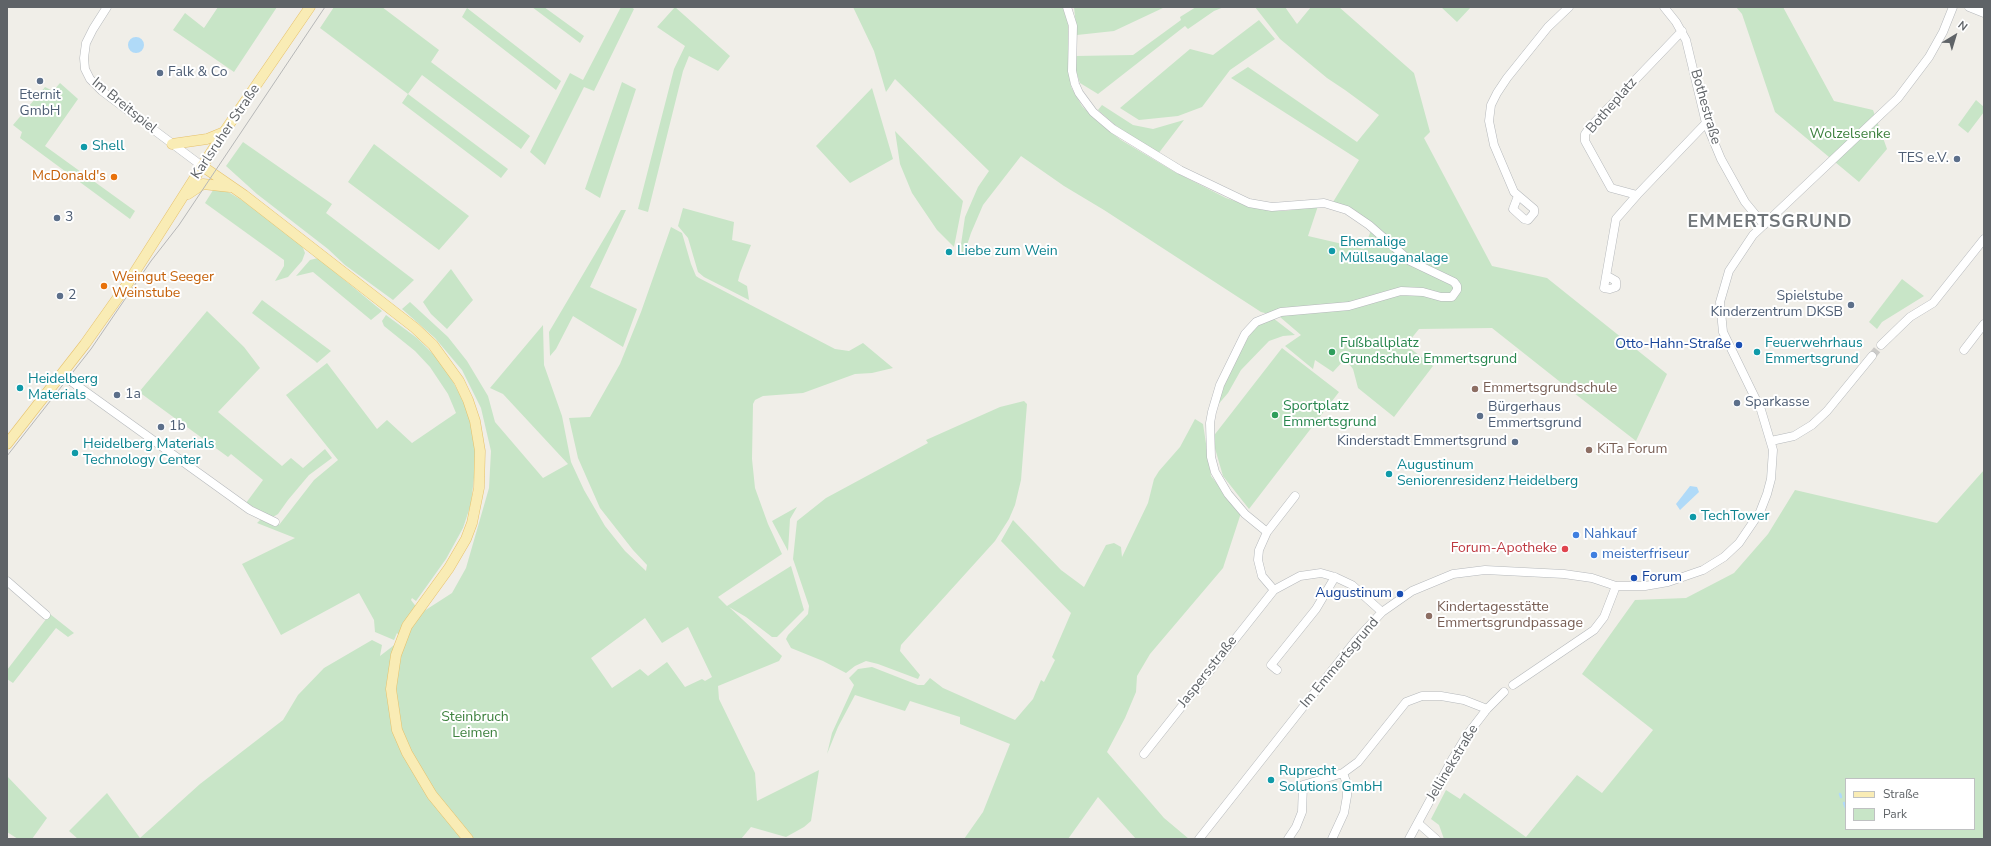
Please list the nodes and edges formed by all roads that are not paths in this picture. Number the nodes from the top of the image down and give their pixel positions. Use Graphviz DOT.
graph roads {
  1 [pos="107,7"];
  2 [pos="310,7"];
  3 [pos="1067,7"];
  4 [pos="1569,7"];
  5 [pos="1664,7"];
  6 [pos="1953,7"];
  7 [pos="1969,7"];
  8 [pos="1984,13"];
  9 [pos="1682,31"];
  10 [pos="1706,123"];
  11 [pos="224,132"];
  12 [pos="172,144"];
  13 [pos="202,166"];
  14 [pos="234,188"];
  15 [pos="184,195"];
  16 [pos="1638,195"];
  17 [pos="1518,196"];
  18 [pos="1764,225"];
  19 [pos="1984,239"];
  20 [pos="1606,279"];
  21 [pos="1984,324"];
  22 [pos="1881,345"];
  23 [pos="1964,350"];
  24 [pos="1872,356"];
  25 [pos="62,374"];
  26 [pos="1771,441"];
  27 [pos="7,444"];
  28 [pos="1295,496"];
  29 [pos="275,522"];
  30 [pos="1267,532"];
  31 [pos="1335,577"];
  32 [pos="7,581"];
  33 [pos="1616,586"];
  34 [pos="1274,590"];
  35 [pos="1382,612"];
  36 [pos="46,615"];
  37 [pos="1277,670"];
  38 [pos="1513,685"];
  39 [pos="1504,692"];
  40 [pos="1487,709"];
  41 [pos="1144,754"];
  42 [pos="1343,774"];
  43 [pos="1418,823"];
  44 [pos="468,839"];
  45 [pos="1199,839"];
  46 [pos="1288,839"];
  47 [pos="1332,839"];
  48 [pos="1409,839"];
  49 [pos="1436,839"];
  1 -- 12 [label="street, Im Breitspiel"];
  2 -- 11 [label="main road, Karlsruher Straße"];
  3 -- 30 [label="street"];
  4 -- 17 [label="street"];
  5 -- 9 [label="street, Bothestraße"];
  6 -- 18 [label="street, Im Emmertsgrund"];
  7 -- 8 [label="street"];
  9 -- 10 [label="street, Bothestraße"];
  9 -- 16 [label="street, Botheplatz"];
  10 -- 16 [label="street"];
  10 -- 18 [label="street, Bothestraße"];
  11 -- 12 [label="main road"];
  11 -- 13 [label="main road, Karlsruher Straße"];
  12 -- 13 [label="street, Im Breitspiel"];
  13 -- 14 [label="main road"];
  13 -- 15 [label="main road, Karlsruher Straße"];
  14 -- 15 [label="main road"];
  14 -- 44 [label="main road"];
  15 -- 25 [label="main road, Karlsruher Straße"];
  16 -- 20 [label="street"];
  18 -- 26 [label="street, Im Emmertsgrund"];
  19 -- 22 [label="street"];
  21 -- 23 [label="street"];
  24 -- 26 [label="street"];
  25 -- 27 [label="main road, Karlsruher Straße"];
  25 -- 29 [label="street"];
  26 -- 33 [label="street, Im Emmertsgrund"];
  28 -- 30 [label="street"];
  30 -- 34 [label="street"];
  31 -- 34 [label="street, Jaspersstraße"];
  31 -- 35 [label="street, Jaspersstraße"];
  31 -- 37 [label="street"];
  32 -- 36 [label="street"];
  33 -- 35 [label="street, Im Emmertsgrund"];
  33 -- 38 [label="street"];
  34 -- 41 [label="street, Jaspersstraße"];
  35 -- 45 [label="street, Im Emmertsgrund"];
  39 -- 40 [label="street, Jellinekstraße"];
  40 -- 42 [label="street"];
  40 -- 43 [label="street, Jellinekstraße"];
  42 -- 46 [label="street"];
  42 -- 47 [label="street"];
  43 -- 48 [label="street, Jellinekstraße"];
  43 -- 49 [label="street"];
}
